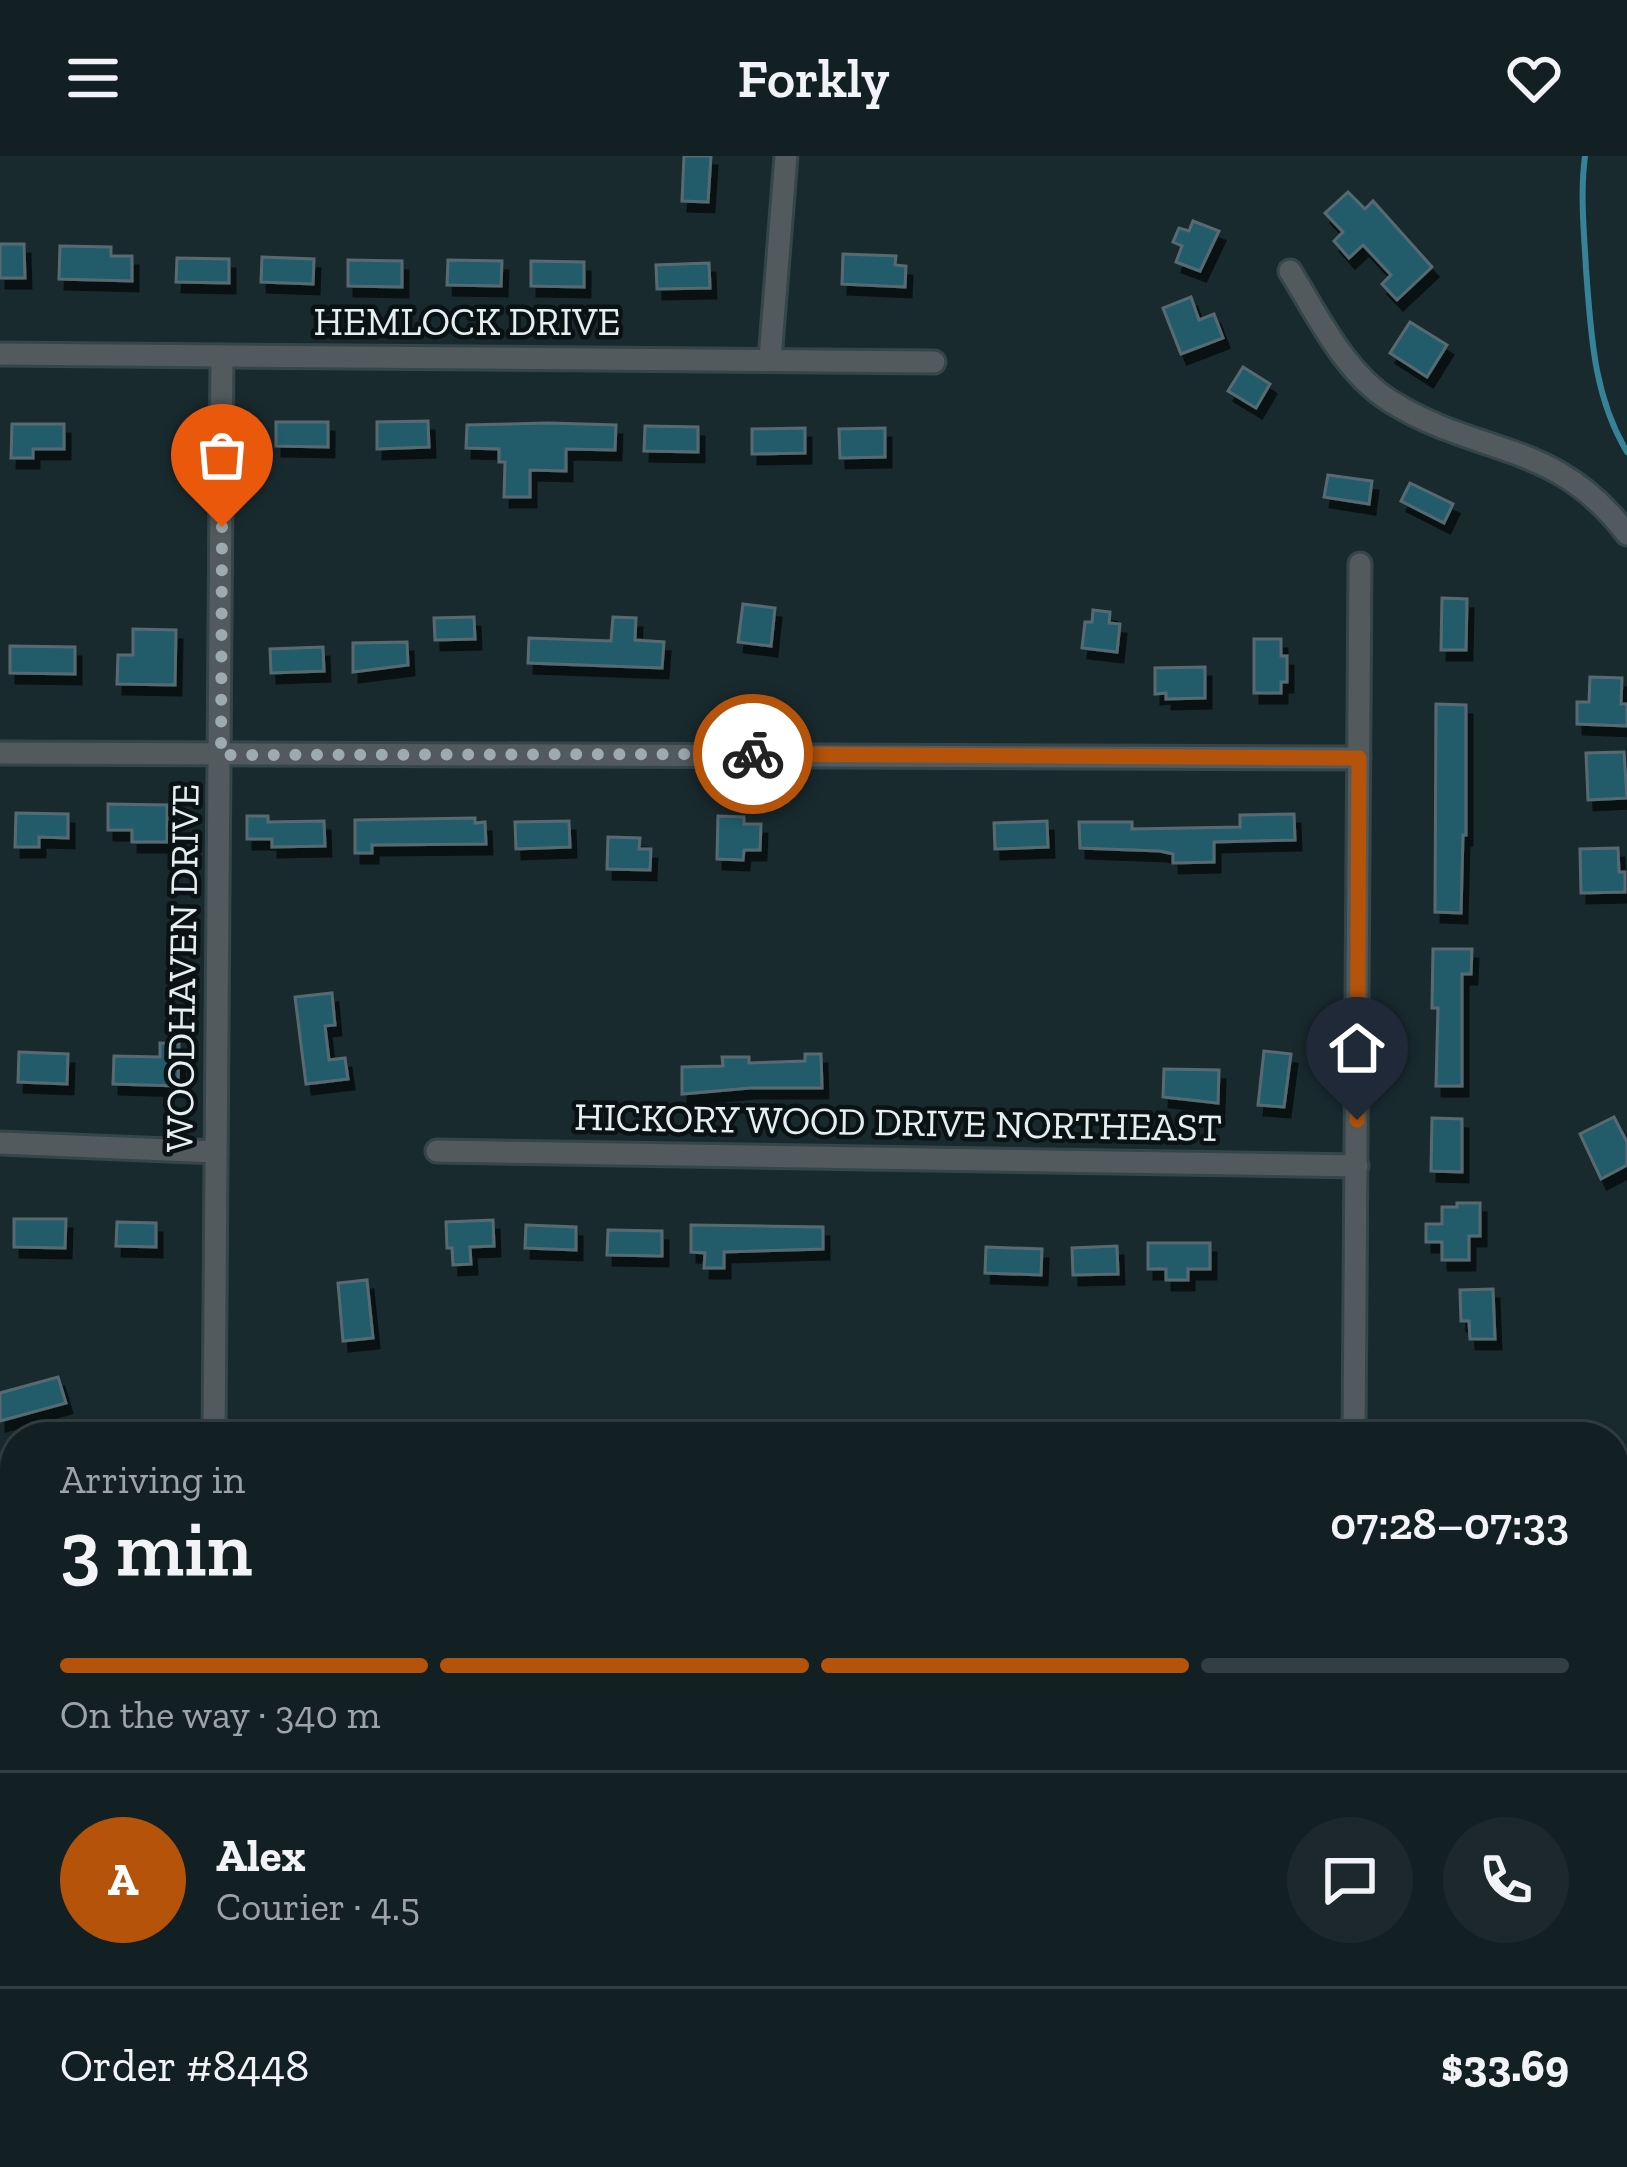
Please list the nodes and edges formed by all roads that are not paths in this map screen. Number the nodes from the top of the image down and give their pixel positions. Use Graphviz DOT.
graph roads {
  1 [pos="786,156"];
  2 [pos="1290,271"];
  3 [pos="0,354"];
  4 [pos="222,356"];
  5 [pos="770,358"];
  6 [pos="934,362"];
  7 [pos="1627,534"];
  8 [pos="1360,564"];
  9 [pos="0,753"];
  10 [pos="221,755"];
  11 [pos="1359,758"];
  12 [pos="0,1144"];
  13 [pos="437,1151"];
  14 [pos="216,1153"];
  15 [pos="1357,1166"];
  16 [pos="214,1422"];
  17 [pos="1354,1422"];
  1 -- 5 [label="street"];
  2 -- 7 [label="street"];
  3 -- 4 [label="street, HEMLOCK DRIVE"];
  4 -- 5 [label="street, HEMLOCK DRIVE"];
  4 -- 10 [label="street, WOODHAVEN DRIVE"];
  5 -- 6 [label="street, HEMLOCK DRIVE"];
  8 -- 11 [label="street"];
  9 -- 10 [label="street"];
  10 -- 11 [label="street"];
  10 -- 14 [label="street, WOODHAVEN DRIVE"];
  11 -- 15 [label="street"];
  12 -- 14 [label="street"];
  13 -- 15 [label="street, HICKORY WOOD DRIVE NORTHEAST"];
  14 -- 16 [label="street, WOODHAVEN DRIVE"];
  15 -- 17 [label="street"];
}
